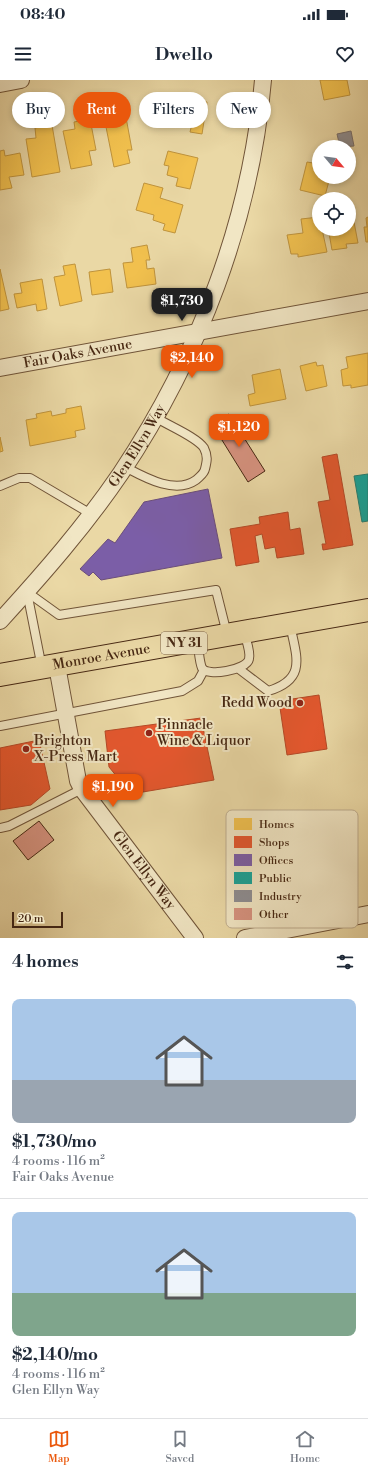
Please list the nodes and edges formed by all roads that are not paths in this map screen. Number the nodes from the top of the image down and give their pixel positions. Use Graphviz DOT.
graph roads {
  1 [pos="21,80"];
  2 [pos="263,80"];
  3 [pos="0,84"];
  4 [pos="368,301"];
  5 [pos="198,332"];
  6 [pos="0,368"];
  7 [pos="155,417"];
  8 [pos="125,467"];
  9 [pos="0,486"];
  10 [pos="91,514"];
  11 [pos="27,592"];
  12 [pos="368,610"];
  13 [pos="0,621"];
  14 [pos="290,623"];
  15 [pos="236,633"];
  16 [pos="197,641"];
  17 [pos="50,667"];
  18 [pos="239,669"];
  19 [pos="204,670"];
  20 [pos="0,675"];
  21 [pos="66,714"];
  22 [pos="0,726"];
  23 [pos="82,789"];
  24 [pos="0,828"];
  25 [pos="368,914"];
  26 [pos="358,916"];
  27 [pos="296,928"];
  28 [pos="195,938"];
  29 [pos="245,938"];
  1 -- 3 [label="street"];
  2 -- 5 [label="street, Glen Ellyn Way"];
  4 -- 5 [label="street, Fair Oaks Avenue"];
  5 -- 6 [label="street, Fair Oaks Avenue"];
  5 -- 7 [label="street, Glen Ellyn Way"];
  7 -- 8 [label="street, Glen Ellyn Way"];
  7 -- 8 [label="lane"];
  8 -- 10 [label="street, Glen Ellyn Way"];
  9 -- 10 [label="lane"];
  10 -- 11 [label="street, Glen Ellyn Way"];
  11 -- 13 [label="street, Glen Ellyn Way"];
  11 -- 15 [label="lane"];
  11 -- 17 [label="lane"];
  12 -- 14 [label="main road, Monroe Avenue / NY 31"];
  14 -- 15 [label="main road, Monroe Avenue / NY 31"];
  14 -- 18 [label="lane"];
  15 -- 16 [label="main road, Monroe Avenue / NY 31"];
  15 -- 18 [label="lane"];
  16 -- 17 [label="main road, Monroe Avenue / NY 31"];
  16 -- 19 [label="lane"];
  17 -- 20 [label="main road, Monroe Avenue / NY 31"];
  17 -- 21 [label="street, Glen Ellyn Way"];
  18 -- 19 [label="lane"];
  19 -- 21 [label="lane"];
  21 -- 22 [label="lane"];
  21 -- 23 [label="street, Glen Ellyn Way"];
  23 -- 24 [label="lane"];
  23 -- 28 [label="street, Glen Ellyn Way"];
  25 -- 26 [label="street"];
  27 -- 29 [label="street"];
}
